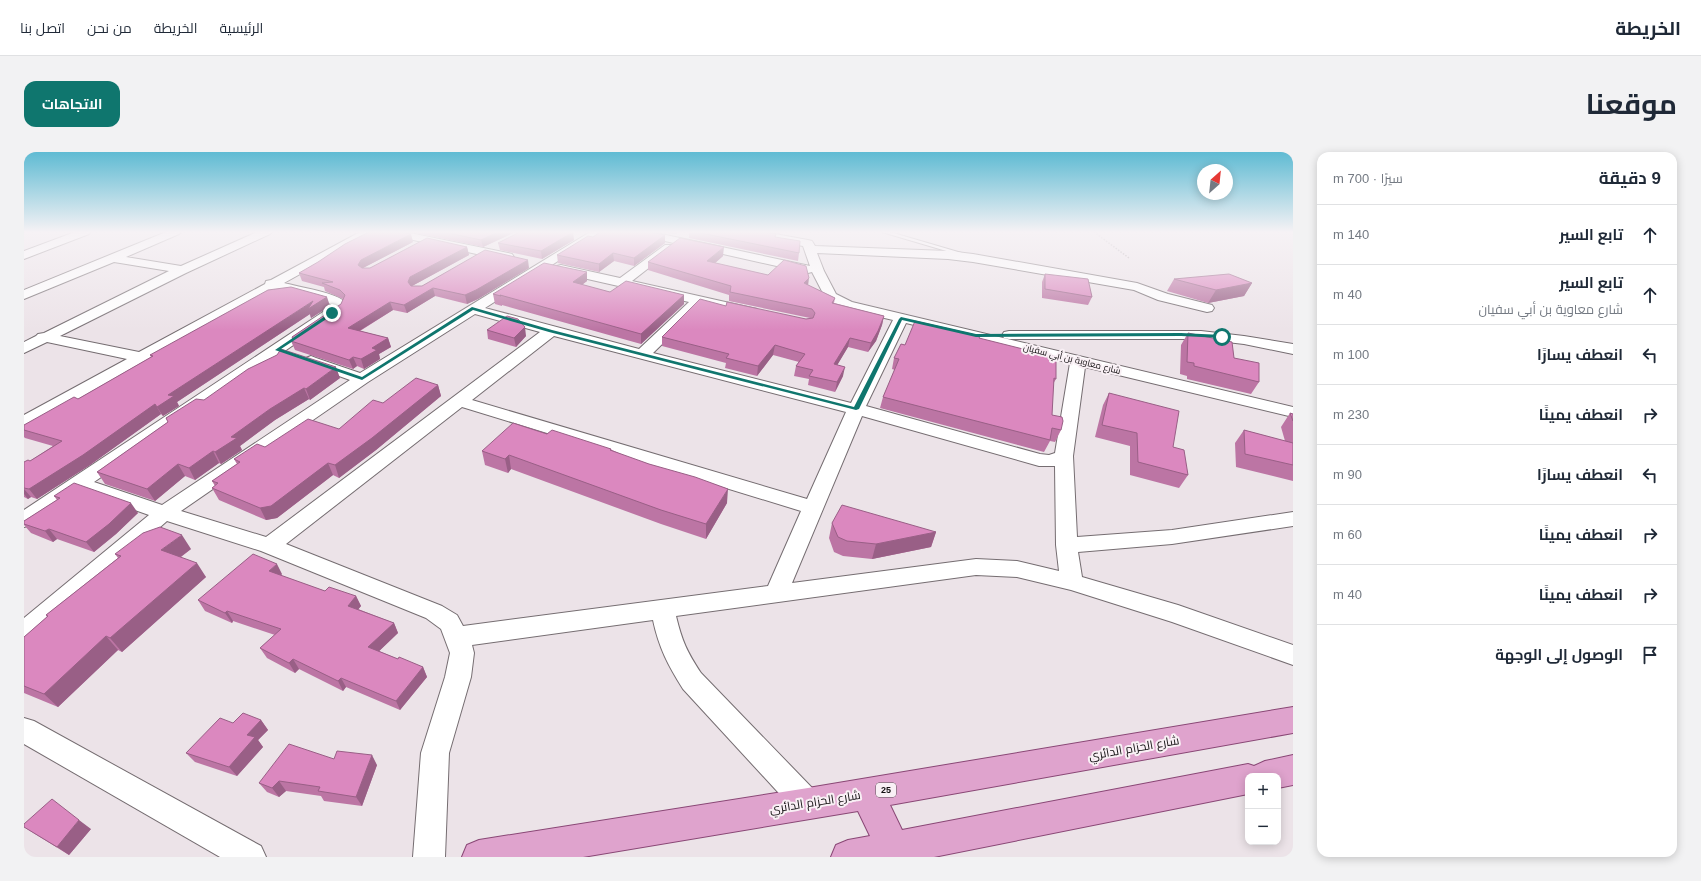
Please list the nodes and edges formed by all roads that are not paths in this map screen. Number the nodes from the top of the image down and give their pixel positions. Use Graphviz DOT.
graph roads {
  1 [pos="96,265"];
  2 [pos="153,265"];
  3 [pos="193,265"];
  4 [pos="307,265"];
  5 [pos="527,265"];
  6 [pos="544,265"];
  7 [pos="646,265"];
  8 [pos="790,265"];
  9 [pos="816,265"];
  10 [pos="1012,265"];
  11 [pos="182,270"];
  12 [pos="818,271"];
  13 [pos="624,282"];
  14 [pos="271,284"];
  15 [pos="24,295"];
  16 [pos="699,300"];
  17 [pos="1207,308"];
  18 [pos="472,309"];
  19 [pos="767,315"];
  20 [pos="901,319"];
  21 [pos="550,331"];
  22 [pos="24,333"];
  23 [pos="976,336"];
  24 [pos="46,338"];
  25 [pos="24,348"];
  26 [pos="1293,349"];
  27 [pos="289,354"];
  28 [pos="643,354"];
  29 [pos="141,357"];
  30 [pos="1078,360"];
  31 [pos="362,379"];
  32 [pos="459,401"];
  33 [pos="856,409"];
  34 [pos="1293,412"];
  35 [pos="24,422"];
  36 [pos="1064,456"];
  37 [pos="79,483"];
  38 [pos="813,508"];
  39 [pos="164,513"];
  40 [pos="1293,519"];
  41 [pos="24,520"];
  42 [pos="1067,545"];
  43 [pos="269,546"];
  44 [pos="1070,582"];
  45 [pos="776,594"];
  46 [pos="663,609"];
  47 [pos="24,632"];
  48 [pos="457,637"];
  49 [pos="1293,655"];
  50 [pos="1293,720"];
  51 [pos="24,730"];
  52 [pos="1293,770"];
  53 [pos="1279,773"];
  54 [pos="1245,780"];
  55 [pos="867,794"];
  56 [pos="808,804"];
  57 [pos="894,849"];
  58 [pos="250,857"];
  59 [pos="429,857"];
  60 [pos="478,857"];
  61 [pos="848,857"];
  1 -- 15 [label="street"];
  2 -- 11 [label="street"];
  3 -- 11 [label="street"];
  4 -- 14 [label="street"];
  5 -- 18 [label="street"];
  6 -- 13 [label="street"];
  7 -- 13 [label="street"];
  8 -- 12 [label="street"];
  9 -- 12 [label="street, شارع معاوية بن أبي سفيان"];
  10 -- 17 [label="street"];
  11 -- 24 [label="street"];
  12 -- 20 [label="street, شارع معاوية بن أبي سفيان"];
  13 -- 16 [label="street"];
  14 -- 27 [label="street"];
  14 -- 29 [label="street"];
  16 -- 19 [label="street"];
  16 -- 28 [label="street"];
  18 -- 21 [label="street"];
  18 -- 31 [label="street"];
  20 -- 23 [label="street, شارع معاوية بن أبي سفيان"];
  20 -- 33 [label="street"];
  21 -- 28 [label="street"];
  21 -- 32 [label="street"];
  22 -- 24 [label="street"];
  23 -- 26 [label="street"];
  23 -- 30 [label="street, شارع معاوية بن أبي سفيان"];
  24 -- 25 [label="street"];
  24 -- 29 [label="street"];
  27 -- 31 [label="street"];
  27 -- 37 [label="street"];
  28 -- 33 [label="street"];
  29 -- 35 [label="street"];
  30 -- 34 [label="street, شارع معاوية بن أبي سفيان"];
  30 -- 36 [label="street"];
  31 -- 39 [label="street"];
  32 -- 38 [label="street"];
  32 -- 43 [label="street"];
  33 -- 36 [label="street"];
  33 -- 38 [label="street"];
  36 -- 42 [label="street"];
  37 -- 39 [label="street"];
  37 -- 41 [label="street"];
  38 -- 45 [label="street"];
  39 -- 43 [label="street"];
  39 -- 47 [label="street"];
  40 -- 42 [label="street"];
  42 -- 44 [label="street"];
  43 -- 48 [label="street"];
  44 -- 45 [label="street"];
  44 -- 49 [label="street"];
  45 -- 46 [label="street"];
  46 -- 48 [label="street"];
  46 -- 56 [label="street"];
  48 -- 59 [label="street"];
  50 -- 55 [label="main road, شارع الحزام الدائري / 25"];
  51 -- 58 [label="street"];
  52 -- 53 [label="main road"];
  54 -- 57 [label="main road"];
  55 -- 56 [label="main road, شارع الحزام الدائري / 25"];
  55 -- 57 [label="main road"];
  56 -- 60 [label="main road, شارع الحزام الدائري / 25"];
  57 -- 61 [label="main road"];
}
